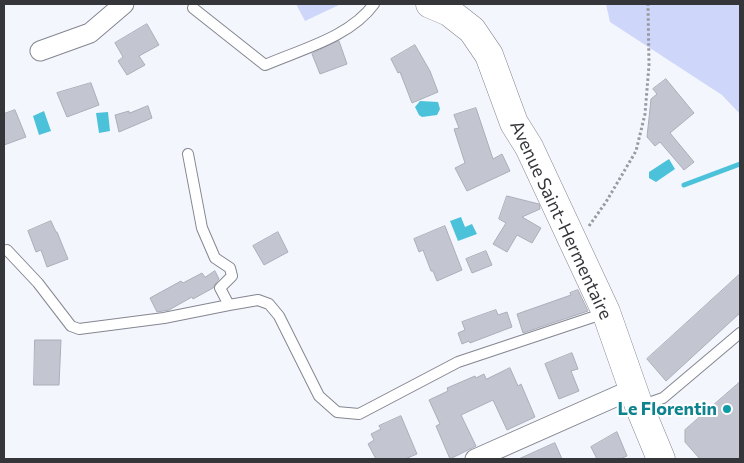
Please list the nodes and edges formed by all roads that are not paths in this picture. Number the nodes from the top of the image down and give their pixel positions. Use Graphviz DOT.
graph roads {
  1 [pos="124,4"];
  2 [pos="374,4"];
  3 [pos="430,4"];
  4 [pos="193,8"];
  5 [pos="40,51"];
  6 [pos="188,154"];
  7 [pos="7,250"];
  8 [pos="229,305"];
  9 [pos="606,312"];
  10 [pos="740,333"];
  11 [pos="636,398"];
  12 [pos="475,459"];
  13 [pos="661,459"];
  1 -- 5 [label="street"];
  2 -- 4 [label="lane"];
  3 -- 9 [label="street, Avenue Saint-Hermentaire"];
  6 -- 8 [label="lane"];
  7 -- 8 [label="lane"];
  8 -- 9 [label="lane"];
  9 -- 11 [label="street, Avenue Saint-Hermentaire"];
  10 -- 11 [label="lane"];
  11 -- 12 [label="street"];
  11 -- 13 [label="street, Avenue Saint-Hermentaire"];
}
